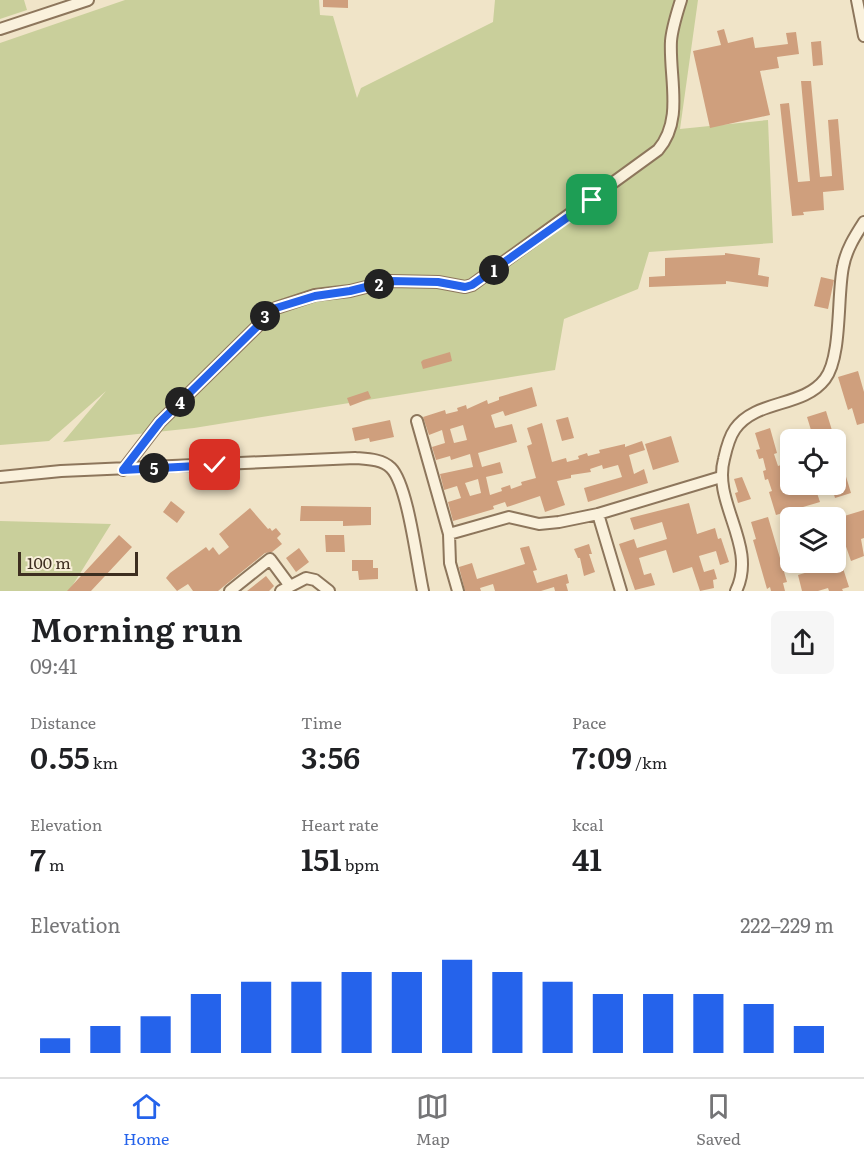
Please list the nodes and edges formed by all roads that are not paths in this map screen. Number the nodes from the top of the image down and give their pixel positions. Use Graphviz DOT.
graph roads {
  1 [pos="88,0"];
  2 [pos="681,0"];
  3 [pos="857,0"];
  4 [pos="0,29"];
  5 [pos="864,36"];
  6 [pos="864,222"];
  7 [pos="417,421"];
  8 [pos="123,470"];
  9 [pos="0,477"];
  10 [pos="721,477"];
  11 [pos="598,514"];
  12 [pos="449,534"];
  13 [pos="286,588"];
  14 [pos="230,591"];
  15 [pos="329,591"];
  16 [pos="423,591"];
  17 [pos="458,591"];
  18 [pos="621,591"];
  19 [pos="736,591"];
  1 -- 4 [label="street"];
  2 -- 8 [label="street"];
  3 -- 5 [label="street"];
  6 -- 10 [label="street"];
  7 -- 12 [label="street"];
  8 -- 9 [label="street"];
  8 -- 16 [label="street"];
  10 -- 11 [label="street"];
  10 -- 19 [label="street"];
  11 -- 12 [label="street"];
  11 -- 18 [label="street"];
  12 -- 17 [label="street"];
  13 -- 14 [label="street"];
  13 -- 15 [label="street"];
}
